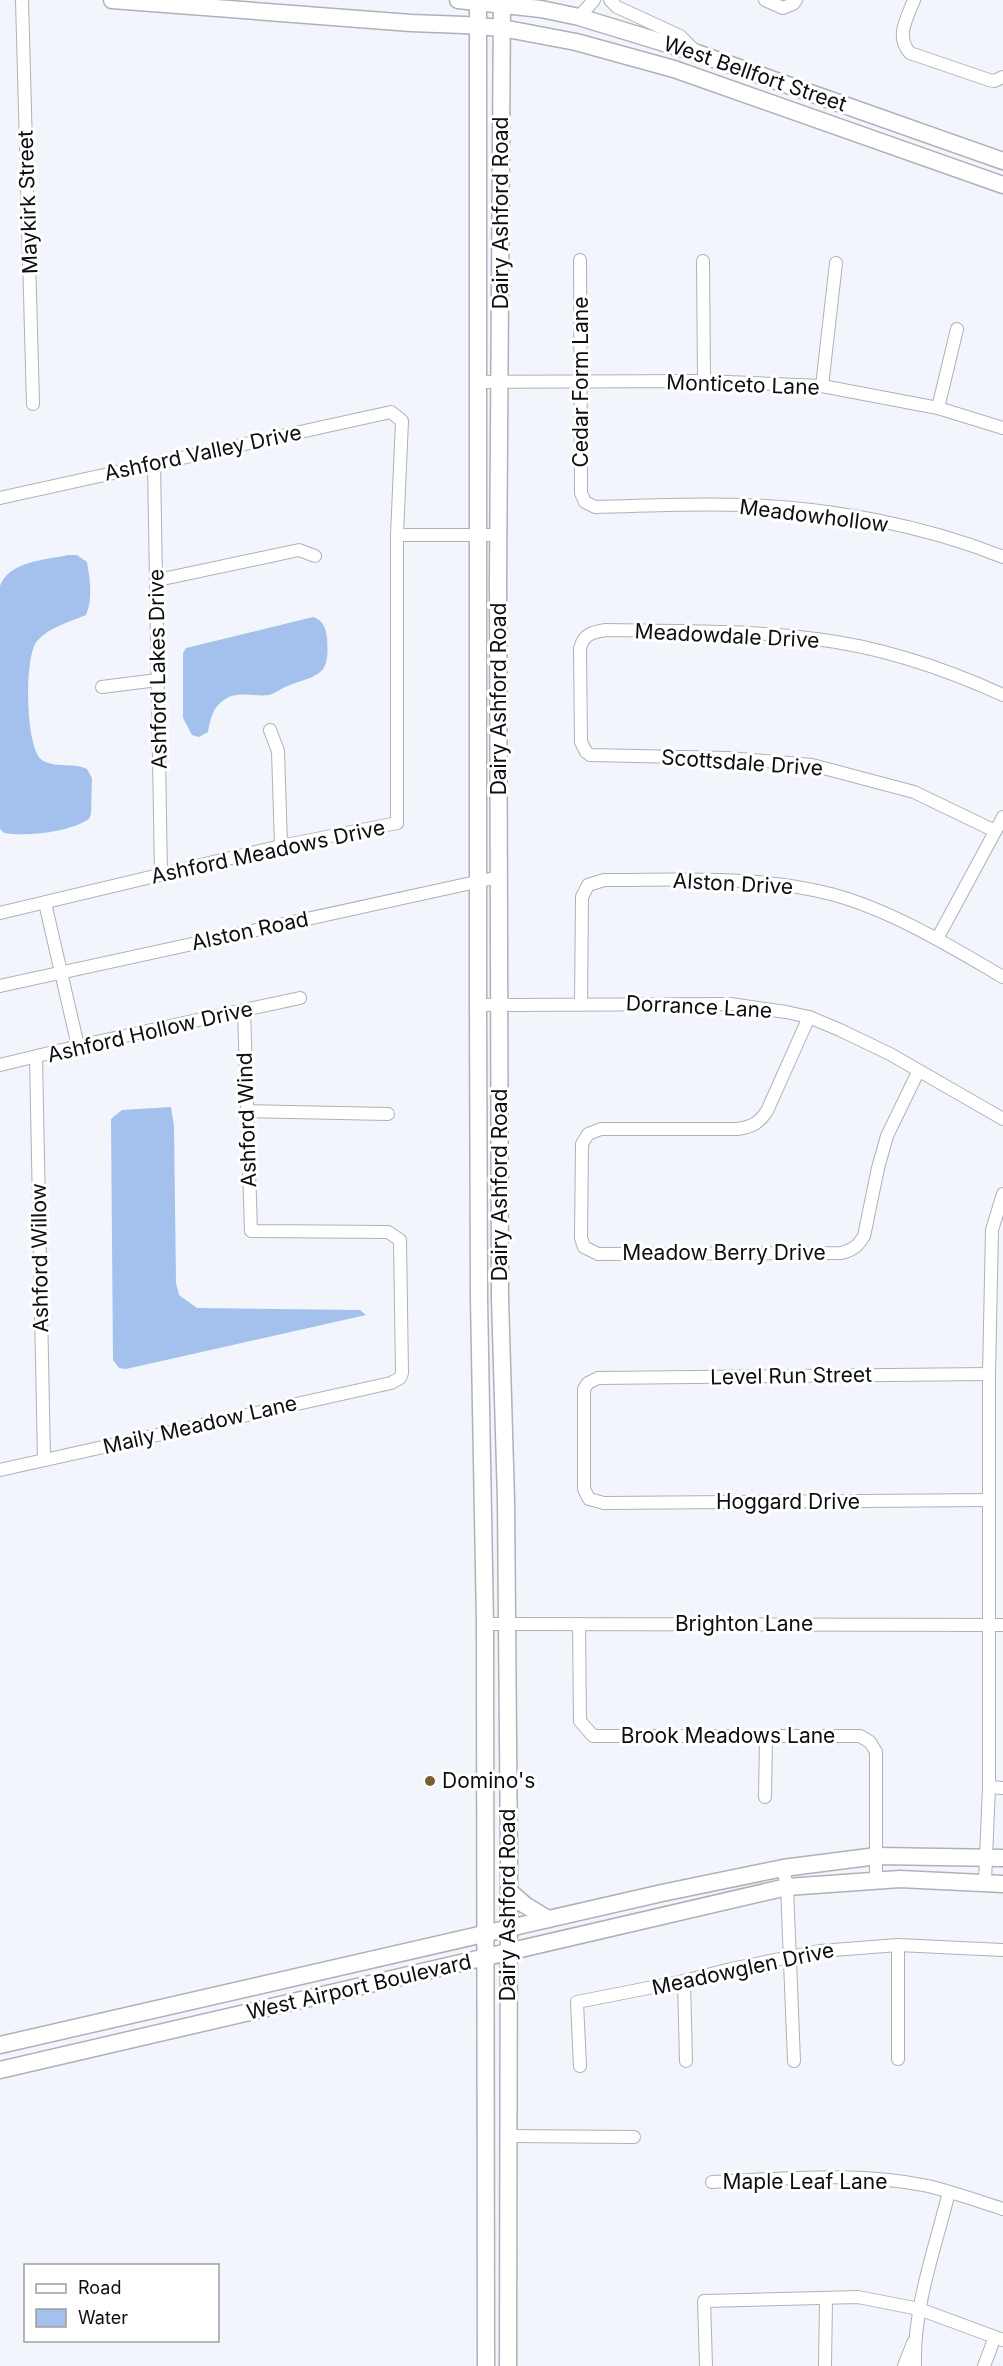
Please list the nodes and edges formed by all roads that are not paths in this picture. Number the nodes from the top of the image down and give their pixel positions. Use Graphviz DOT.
graph roads {
  1 [pos="22,0"];
  2 [pos="112,0"];
  3 [pos="458,0"];
  4 [pos="594,0"];
  5 [pos="610,0"];
  6 [pos="765,0"];
  7 [pos="914,0"];
  8 [pos="478,1"];
  9 [pos="162,2"];
  10 [pos="502,2"];
  11 [pos="795,2"];
  12 [pos="307,7"];
  13 [pos="579,17"];
  14 [pos="478,26"];
  15 [pos="502,28"];
  16 [pos="697,53"];
  17 [pos="763,77"];
  18 [pos="1002,78"];
  19 [pos="756,97"];
  20 [pos="947,141"];
  21 [pos="1003,161"];
  22 [pos="941,163"];
  23 [pos="1003,184"];
  24 [pos="478,204"];
  25 [pos="501,204"];
  26 [pos="580,260"];
  27 [pos="703,261"];
  28 [pos="836,262"];
  29 [pos="957,329"];
  30 [pos="704,381"];
  31 [pos="479,382"];
  32 [pos="500,382"];
  33 [pos="581,383"];
  34 [pos="822,386"];
  35 [pos="33,404"];
  36 [pos="938,408"];
  37 [pos="1003,428"];
  38 [pos="154,463"];
  39 [pos="0,498"];
  40 [pos="585,502"];
  41 [pos="477,535"];
  42 [pos="498,535"];
  43 [pos="397,536"];
  44 [pos="315,556"];
  45 [pos="1003,557"];
  46 [pos="158,580"];
  47 [pos="157,680"];
  48 [pos="102,687"];
  49 [pos="1003,695"];
  50 [pos="270,730"];
  51 [pos="586,752"];
  52 [pos="1003,817"];
  53 [pos="995,831"];
  54 [pos="281,846"];
  55 [pos="162,875"];
  56 [pos="499,877"];
  57 [pos="477,881"];
  58 [pos="45,903"];
  59 [pos="0,913"];
  60 [pos="937,939"];
  61 [pos="60,973"];
  62 [pos="1003,977"];
  63 [pos="0,986"];
  64 [pos="300,998"];
  65 [pos="581,1003"];
  66 [pos="500,1004"];
  67 [pos="478,1005"];
  68 [pos="244,1010"];
  69 [pos="809,1017"];
  70 [pos="78,1046"];
  71 [pos="36,1057"];
  72 [pos="0,1065"];
  73 [pos="918,1072"];
  74 [pos="247,1111"];
  75 [pos="388,1114"];
  76 [pos="1003,1119"];
  77 [pos="1003,1194"];
  78 [pos="479,1298"];
  79 [pos="500,1298"];
  80 [pos="989,1374"];
  81 [pos="400,1378"];
  82 [pos="44,1460"];
  83 [pos="0,1470"];
  84 [pos="589,1498"];
  85 [pos="989,1500"];
  86 [pos="485,1624"];
  87 [pos="507,1624"];
  88 [pos="579,1624"];
  89 [pos="989,1625"];
  90 [pos="1003,1625"];
  91 [pos="766,1736"];
  92 [pos="988,1787"];
  93 [pos="1003,1788"];
  94 [pos="765,1797"];
  95 [pos="877,1856"];
  96 [pos="986,1857"];
  97 [pos="1003,1858"];
  98 [pos="783,1868"];
  99 [pos="876,1880"];
  100 [pos="985,1881"];
  101 [pos="1003,1884"];
  102 [pos="787,1887"];
  103 [pos="508,1891"];
  104 [pos="548,1919"];
  105 [pos="508,1928"];
  106 [pos="486,1934"];
  107 [pos="898,1946"];
  108 [pos="1003,1950"];
  109 [pos="508,1953"];
  110 [pos="790,1956"];
  111 [pos="486,1958"];
  112 [pos="456,1965"];
  113 [pos="684,1982"];
  114 [pos="486,1991"];
  115 [pos="0,2045"];
  116 [pos="898,2060"];
  117 [pos="686,2061"];
  118 [pos="794,2061"];
  119 [pos="580,2066"];
  120 [pos="0,2070"];
  121 [pos="509,2136"];
  122 [pos="634,2137"];
  123 [pos="712,2182"];
  124 [pos="949,2192"];
  125 [pos="1003,2209"];
  126 [pos="826,2300"];
  127 [pos="919,2309"];
  128 [pos="999,2338"];
  129 [pos="914,2340"];
  130 [pos="486,2366"];
  131 [pos="508,2366"];
  132 [pos="706,2366"];
  133 [pos="825,2366"];
  134 [pos="904,2366"];
  135 [pos="915,2366"];
  136 [pos="984,2366"];
  1 -- 35 [label="street, Maykirk Street"];
  2 -- 9 [label="main road, West Bellfort Street"];
  3 -- 8 [label="main road, West Bellfort Street"];
  4 -- 13 [label="street"];
  5 -- 16 [label="street"];
  6 -- 11 [label="street"];
  7 -- 18 [label="street"];
  8 -- 10 [label="main road, West Bellfort Street"];
  8 -- 14 [label="main road, Dairy Ashford Road"];
  9 -- 12 [label="main road, West Bellfort Street"];
  10 -- 13 [label="main road, West Bellfort Street"];
  10 -- 15 [label="main road, Dairy Ashford Road"];
  12 -- 14 [label="main road, West Bellfort Street"];
  13 -- 16 [label="main road, West Bellfort Street"];
  14 -- 15 [label="main road, West Bellfort Street"];
  14 -- 24 [label="main road, Dairy Ashford Road"];
  15 -- 19 [label="main road, West Bellfort Street"];
  15 -- 25 [label="main road, Dairy Ashford Road"];
  16 -- 17 [label="main road, West Bellfort Street"];
  17 -- 19 [label="main road"];
  17 -- 20 [label="main road, West Bellfort Street"];
  19 -- 22 [label="main road, West Bellfort Street"];
  20 -- 21 [label="main road, West Bellfort Street"];
  20 -- 22 [label="main road"];
  22 -- 23 [label="main road, West Bellfort Street"];
  24 -- 25 [label="main road"];
  24 -- 31 [label="main road, Dairy Ashford Road"];
  25 -- 32 [label="main road, Dairy Ashford Road"];
  26 -- 33 [label="street, Cedar Form Lane"];
  27 -- 30 [label="street"];
  28 -- 34 [label="street"];
  29 -- 36 [label="street"];
  30 -- 33 [label="street, Monticeto Lane"];
  30 -- 34 [label="street, Monticeto Lane"];
  31 -- 32 [label="street, Monticeto Lane"];
  31 -- 41 [label="main road, Dairy Ashford Road"];
  32 -- 33 [label="street, Monticeto Lane"];
  32 -- 42 [label="main road, Dairy Ashford Road"];
  33 -- 40 [label="street, Cedar Form Lane"];
  34 -- 36 [label="street, Monticeto Lane"];
  36 -- 37 [label="street, Monticeto Lane"];
  38 -- 39 [label="street, Ashford Valley Drive"];
  38 -- 43 [label="street, Ashford Valley Drive"];
  38 -- 46 [label="street, Ashford Lakes Drive"];
  40 -- 45 [label="street, Meadowhollow"];
  41 -- 42 [label="street"];
  41 -- 43 [label="street"];
  41 -- 57 [label="main road, Dairy Ashford Road"];
  42 -- 56 [label="main road, Dairy Ashford Road"];
  43 -- 54 [label="street, Ashford Meadows Drive"];
  44 -- 46 [label="street"];
  46 -- 47 [label="street, Ashford Lakes Drive"];
  47 -- 48 [label="street"];
  47 -- 55 [label="street, Ashford Lakes Drive"];
  49 -- 51 [label="street, Meadowdale Drive"];
  50 -- 54 [label="street"];
  51 -- 53 [label="street, Scottsdale Drive"];
  52 -- 53 [label="street"];
  53 -- 60 [label="street"];
  54 -- 55 [label="street, Ashford Meadows Drive"];
  55 -- 58 [label="street, Ashford Meadows Drive"];
  56 -- 57 [label="street, Alston Road"];
  56 -- 66 [label="main road, Dairy Ashford Road"];
  57 -- 61 [label="street, Alston Road"];
  57 -- 67 [label="main road, Dairy Ashford Road"];
  58 -- 59 [label="street, Ashford Meadows Drive"];
  58 -- 61 [label="street"];
  60 -- 62 [label="street, Alston Drive"];
  60 -- 65 [label="street, Alston Drive"];
  61 -- 63 [label="street, Alston Road"];
  61 -- 70 [label="street"];
  64 -- 68 [label="street, Ashford Hollow Drive"];
  65 -- 66 [label="street, Dorrance Lane"];
  65 -- 69 [label="street, Dorrance Lane"];
  66 -- 67 [label="street, Dorrance Lane"];
  66 -- 79 [label="main road, Dairy Ashford Road"];
  67 -- 78 [label="main road, Dairy Ashford Road"];
  68 -- 70 [label="street, Ashford Hollow Drive"];
  68 -- 74 [label="street, Ashford Wind"];
  69 -- 73 [label="street, Dorrance Lane"];
  69 -- 73 [label="street, Meadow Berry Drive"];
  70 -- 71 [label="street, Ashford Hollow Drive"];
  71 -- 72 [label="street, Ashford Hollow Drive"];
  71 -- 82 [label="street, Ashford Willow"];
  73 -- 76 [label="street, Dorrance Lane"];
  74 -- 75 [label="street"];
  74 -- 81 [label="street, Ashford Wind"];
  77 -- 80 [label="street"];
  78 -- 79 [label="main road"];
  78 -- 86 [label="main road, Dairy Ashford Road"];
  79 -- 87 [label="main road, Dairy Ashford Road"];
  80 -- 84 [label="street, Level Run Street"];
  80 -- 85 [label="street"];
  81 -- 82 [label="street, Maily Meadow Lane"];
  82 -- 83 [label="street, Maily Meadow Lane"];
  84 -- 85 [label="street, Hoggard Drive"];
  85 -- 89 [label="street"];
  86 -- 87 [label="street, Brighton Lane"];
  86 -- 106 [label="main road, Dairy Ashford Road"];
  87 -- 88 [label="street, Brighton Lane"];
  87 -- 103 [label="main road, Dairy Ashford Road"];
  88 -- 89 [label="street, Brighton Lane"];
  88 -- 91 [label="street, Brook Meadows Lane"];
  89 -- 90 [label="street, Brighton Lane"];
  89 -- 92 [label="street"];
  91 -- 94 [label="street"];
  91 -- 95 [label="street, Brook Meadows Lane"];
  92 -- 93 [label="street"];
  92 -- 96 [label="street"];
  95 -- 96 [label="main road, West Airport Boulevard"];
  95 -- 98 [label="main road, West Airport Boulevard"];
  95 -- 99 [label="street"];
  96 -- 97 [label="main road, West Airport Boulevard"];
  96 -- 100 [label="street"];
  98 -- 102 [label="street"];
  98 -- 104 [label="main road, West Airport Boulevard"];
  99 -- 100 [label="main road, West Airport Boulevard"];
  99 -- 102 [label="main road, West Airport Boulevard"];
  100 -- 101 [label="main road, West Airport Boulevard"];
  102 -- 109 [label="main road, West Airport Boulevard"];
  102 -- 110 [label="street"];
  103 -- 104 [label="main road"];
  103 -- 105 [label="main road, Dairy Ashford Road"];
  104 -- 105 [label="main road, West Airport Boulevard"];
  105 -- 106 [label="main road, West Airport Boulevard"];
  105 -- 109 [label="main road, Dairy Ashford Road"];
  106 -- 111 [label="main road, Dairy Ashford Road"];
  106 -- 115 [label="main road, West Airport Boulevard"];
  107 -- 108 [label="street, Meadowglen Drive"];
  107 -- 110 [label="street, Meadowglen Drive"];
  107 -- 116 [label="street"];
  109 -- 111 [label="main road, West Airport Boulevard"];
  109 -- 121 [label="main road, Dairy Ashford Road"];
  110 -- 113 [label="street, Meadowglen Drive"];
  110 -- 118 [label="street"];
  111 -- 112 [label="main road, West Airport Boulevard"];
  111 -- 114 [label="main road, Dairy Ashford Road"];
  112 -- 114 [label="main road"];
  112 -- 120 [label="main road, West Airport Boulevard"];
  113 -- 117 [label="street"];
  113 -- 119 [label="street, Meadowglen Drive"];
  114 -- 130 [label="main road, Dairy Ashford Road"];
  121 -- 122 [label="street"];
  121 -- 131 [label="main road, Dairy Ashford Road"];
  123 -- 124 [label="street, Maple Leaf Lane"];
  124 -- 125 [label="street, Maple Leaf Lane"];
  124 -- 127 [label="street"];
  126 -- 127 [label="street"];
  126 -- 132 [label="street"];
  126 -- 133 [label="street"];
  127 -- 128 [label="street"];
  127 -- 129 [label="street"];
  128 -- 136 [label="street"];
  129 -- 134 [label="street"];
  129 -- 135 [label="street"];
}
